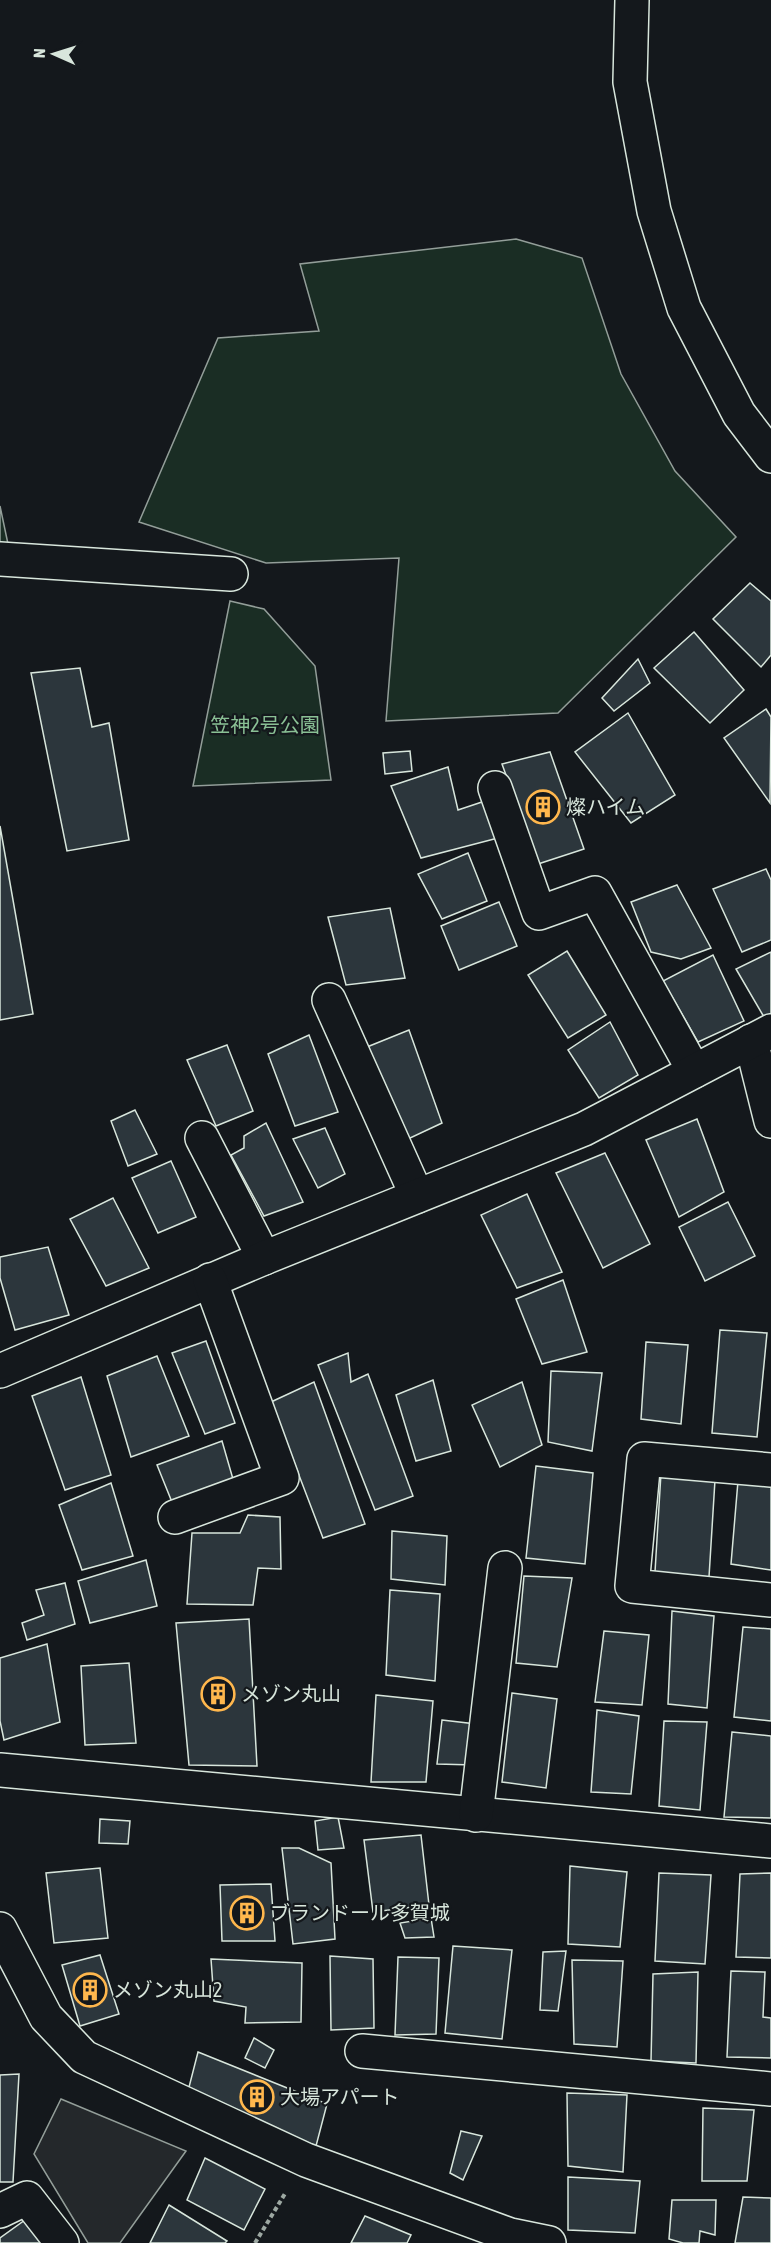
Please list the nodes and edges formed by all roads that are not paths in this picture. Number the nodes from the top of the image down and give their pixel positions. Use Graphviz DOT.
graph roads {
  1 [pos="632,0"];
  2 [pos="771,456"];
  3 [pos="0,559"];
  4 [pos="231,574"];
  5 [pos="495,788"];
  6 [pos="329,1000"];
  7 [pos="761,1036"];
  8 [pos="694,1071"];
  9 [pos="771,1121"];
  10 [pos="202,1138"];
  11 [pos="417,1196"];
  12 [pos="264,1258"];
  13 [pos="210,1280"];
  14 [pos="0,1371"];
  15 [pos="771,1470"];
  16 [pos="175,1518"];
  17 [pos="506,1568"];
  18 [pos="771,1600"];
  19 [pos="0,1770"];
  20 [pos="476,1815"];
  21 [pos="771,1841"];
  22 [pos="0,1929"];
  23 [pos="363,2050"];
  24 [pos="771,2089"];
  25 [pos="0,2211"];
  26 [pos="62,2243"];
  27 [pos="549,2243"];
  1 -- 2 [label="street"];
  3 -- 4 [label="street"];
  5 -- 8 [label="street"];
  6 -- 11 [label="street"];
  7 -- 8 [label="street"];
  7 -- 9 [label="street"];
  8 -- 11 [label="street"];
  10 -- 12 [label="street"];
  11 -- 12 [label="street"];
  12 -- 13 [label="street"];
  13 -- 14 [label="street"];
  13 -- 16 [label="street"];
  15 -- 18 [label="street"];
  17 -- 20 [label="street"];
  19 -- 20 [label="street"];
  20 -- 21 [label="street"];
  22 -- 27 [label="street"];
  23 -- 24 [label="street"];
  25 -- 26 [label="street"];
}
